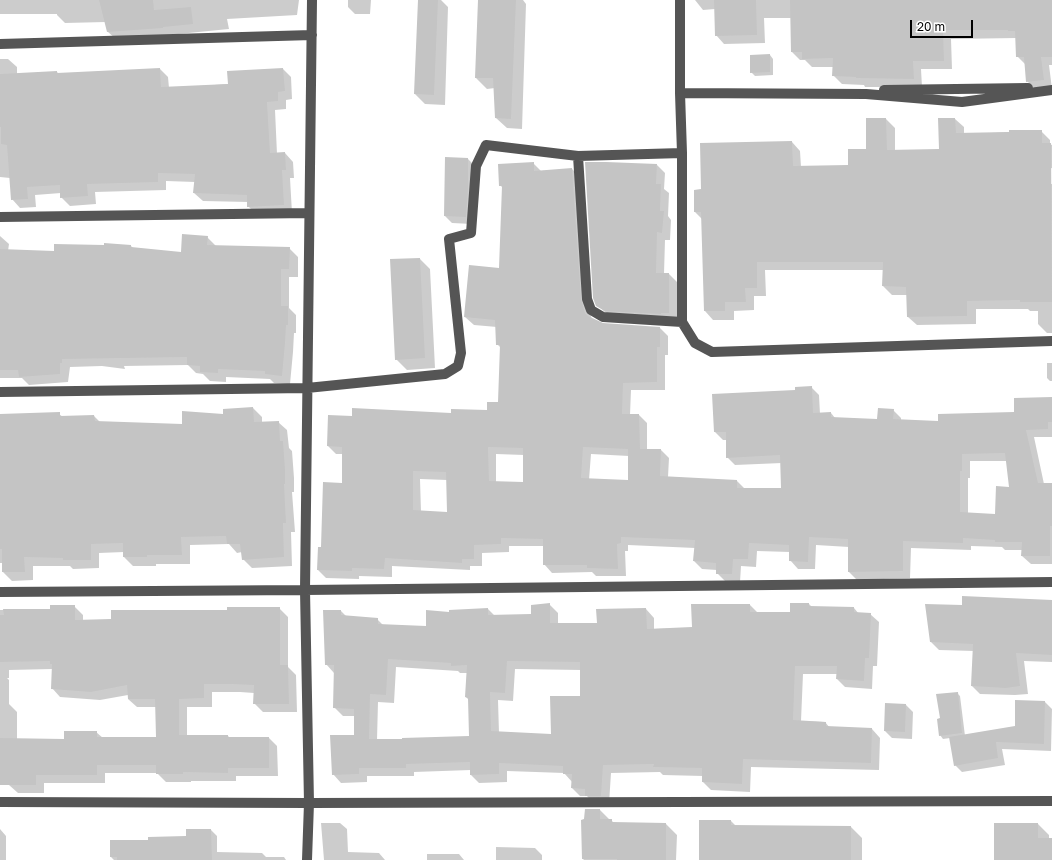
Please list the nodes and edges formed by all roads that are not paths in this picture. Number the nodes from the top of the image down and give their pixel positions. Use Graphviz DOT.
graph roads {
  1 [pos="312,0"];
  2 [pos="680,0"];
  3 [pos="312,36"];
  4 [pos="0,44"];
  5 [pos="1052,89"];
  6 [pos="680,93"];
  7 [pos="682,153"];
  8 [pos="578,156"];
  9 [pos="309,213"];
  10 [pos="0,217"];
  11 [pos="682,322"];
  12 [pos="1052,341"];
  13 [pos="307,388"];
  14 [pos="0,392"];
  15 [pos="1052,582"];
  16 [pos="305,590"];
  17 [pos="0,592"];
  18 [pos="1052,801"];
  19 [pos="0,802"];
  20 [pos="309,803"];
  21 [pos="307,860"];
  1 -- 3 [label="street"];
  2 -- 6 [label="street"];
  3 -- 4 [label="street"];
  3 -- 9 [label="street"];
  5 -- 6 [label="street"];
  6 -- 7 [label="street"];
  7 -- 8 [label="street"];
  7 -- 11 [label="street"];
  8 -- 11 [label="street"];
  8 -- 13 [label="street"];
  9 -- 10 [label="street"];
  9 -- 13 [label="street"];
  11 -- 12 [label="street"];
  13 -- 14 [label="street"];
  13 -- 16 [label="street"];
  15 -- 16 [label="street"];
  16 -- 17 [label="street"];
  16 -- 20 [label="street"];
  18 -- 20 [label="street"];
  19 -- 20 [label="street"];
  20 -- 21 [label="street"];
}
